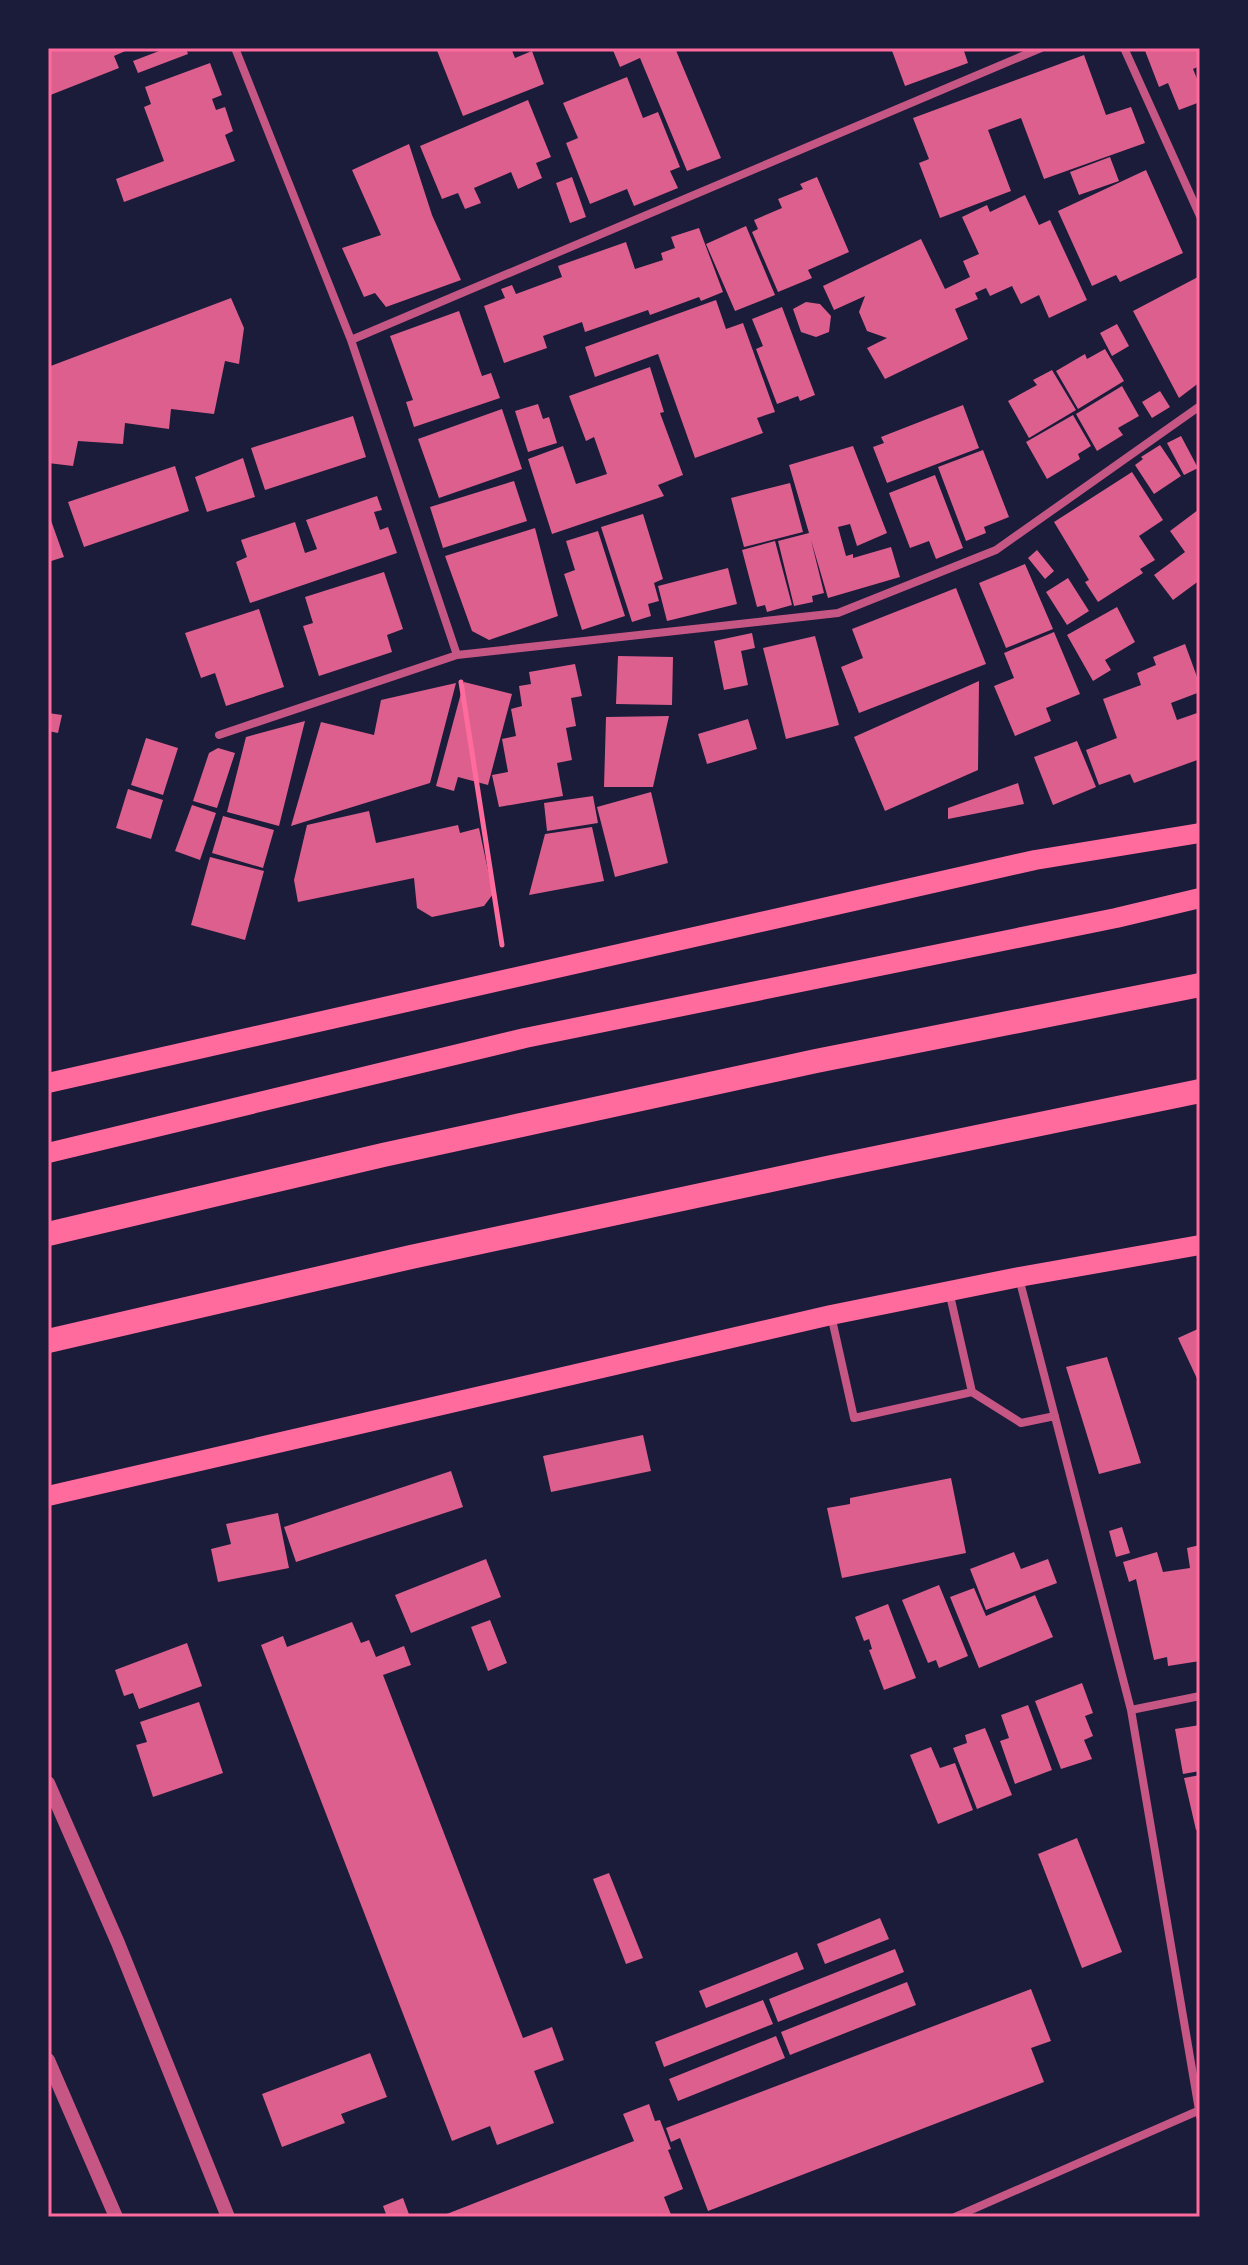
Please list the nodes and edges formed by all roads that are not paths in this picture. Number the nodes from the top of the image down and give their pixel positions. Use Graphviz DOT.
graph roads {
  1 [pos="235,48"];
  2 [pos="1041,48"];
  3 [pos="1124,48"];
  4 [pos="1200,216"];
  5 [pos="351,340"];
  6 [pos="1200,406"];
  7 [pos="457,655"];
  8 [pos="219,735"];
  9 [pos="1200,833"];
  10 [pos="1200,898"];
  11 [pos="1200,985"];
  12 [pos="48,1083"];
  13 [pos="1200,1091"];
  14 [pos="48,1153"];
  15 [pos="48,1234"];
  16 [pos="1200,1245"];
  17 [pos="1019,1277"];
  18 [pos="949,1291"];
  19 [pos="831,1315"];
  20 [pos="48,1341"];
  21 [pos="972,1392"];
  22 [pos="1055,1416"];
  23 [pos="48,1496"];
  24 [pos="1200,1696"];
  25 [pos="1131,1710"];
  26 [pos="48,1783"];
  27 [pos="48,2060"];
  28 [pos="1200,2112"];
  29 [pos="116,2217"];
  30 [pos="228,2217"];
  31 [pos="955,2217"];
  1 -- 5 [label="street"];
  2 -- 5 [label="street"];
  3 -- 4 [label="street"];
  5 -- 7 [label="street"];
  6 -- 7 [label="street"];
  7 -- 8 [label="street"];
  9 -- 12 [label="main road"];
  10 -- 14 [label="main road"];
  11 -- 15 [label="highway"];
  13 -- 20 [label="highway"];
  16 -- 17 [label="main road"];
  17 -- 18 [label="main road"];
  17 -- 22 [label="street"];
  18 -- 19 [label="main road"];
  18 -- 21 [label="street"];
  19 -- 21 [label="street"];
  19 -- 23 [label="main road"];
  21 -- 22 [label="street"];
  22 -- 25 [label="street"];
  24 -- 25 [label="street"];
  25 -- 28 [label="street"];
  26 -- 30 [label="street"];
  27 -- 29 [label="street"];
  28 -- 31 [label="street"];
}
